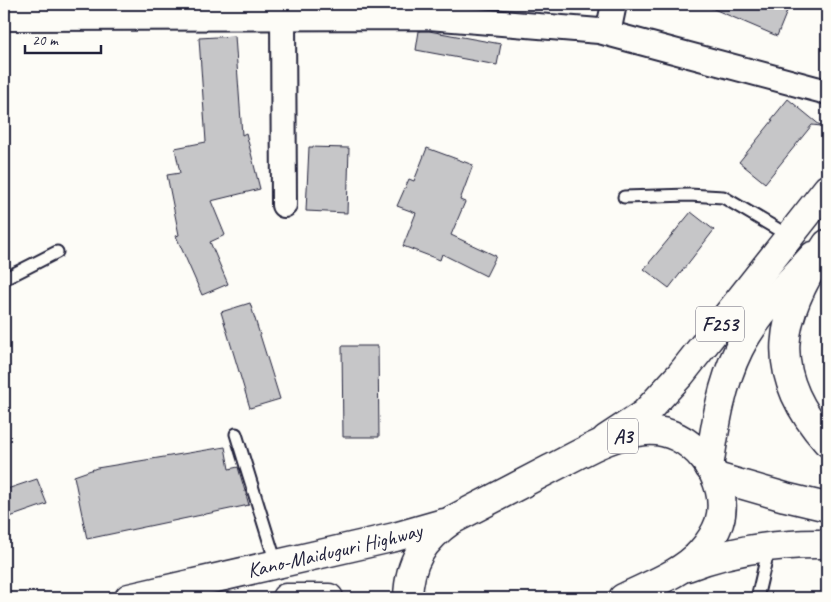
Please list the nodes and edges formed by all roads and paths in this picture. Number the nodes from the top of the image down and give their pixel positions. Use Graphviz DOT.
graph roads {
  1 [pos="614,4"];
  2 [pos="429,10"];
  3 [pos="283,17"];
  4 [pos="4,18"];
  5 [pos="608,33"];
  6 [pos="827,92"];
  7 [pos="827,189"];
  8 [pos="624,197"];
  9 [pos="284,205"];
  10 [pos="789,236"];
  11 [pos="827,239"];
  12 [pos="827,244"];
  13 [pos="57,252"];
  14 [pos="4,278"];
  15 [pos="236,434"];
  16 [pos="827,442"];
  17 [pos="598,444"];
  18 [pos="713,472"];
  19 [pos="827,507"];
  20 [pos="452,520"];
  21 [pos="827,544"];
  22 [pos="769,547"];
  23 [pos="276,563"];
  24 [pos="672,574"];
  25 [pos="129,598"];
  26 [pos="286,598"];
  27 [pos="329,598"];
  28 [pos="408,598"];
  29 [pos="623,598"];
  30 [pos="757,598"];
  1 -- 5 [label="street"];
  2 -- 3 [label="street"];
  2 -- 5 [label="street"];
  3 -- 4 [label="street"];
  3 -- 9 [label="street"];
  5 -- 6 [label="street"];
  7 -- 10 [label="main road, F253"];
  8 -- 10 [label="lane"];
  10 -- 17 [label="main road, F253"];
  11 -- 18 [label="main road, F253"];
  12 -- 16 [label="main road"];
  13 -- 14 [label="lane"];
  15 -- 23 [label="lane"];
  17 -- 18 [label="main road, A3"];
  17 -- 20 [label="main road, A3"];
  18 -- 19 [label="main road"];
  18 -- 24 [label="main road, A3"];
  20 -- 23 [label="main road, Kano-Maiduguri Highway / A3"];
  20 -- 28 [label="main road, A3"];
  21 -- 22 [label="main road, A3"];
  22 -- 24 [label="main road, A3"];
  22 -- 30 [label="lane"];
  23 -- 25 [label="main road, Kano-Maiduguri Highway / A3"];
  24 -- 29 [label="main road, A3"];
  26 -- 27 [label="main road, Kano-Maiduguri Highway"];
}
